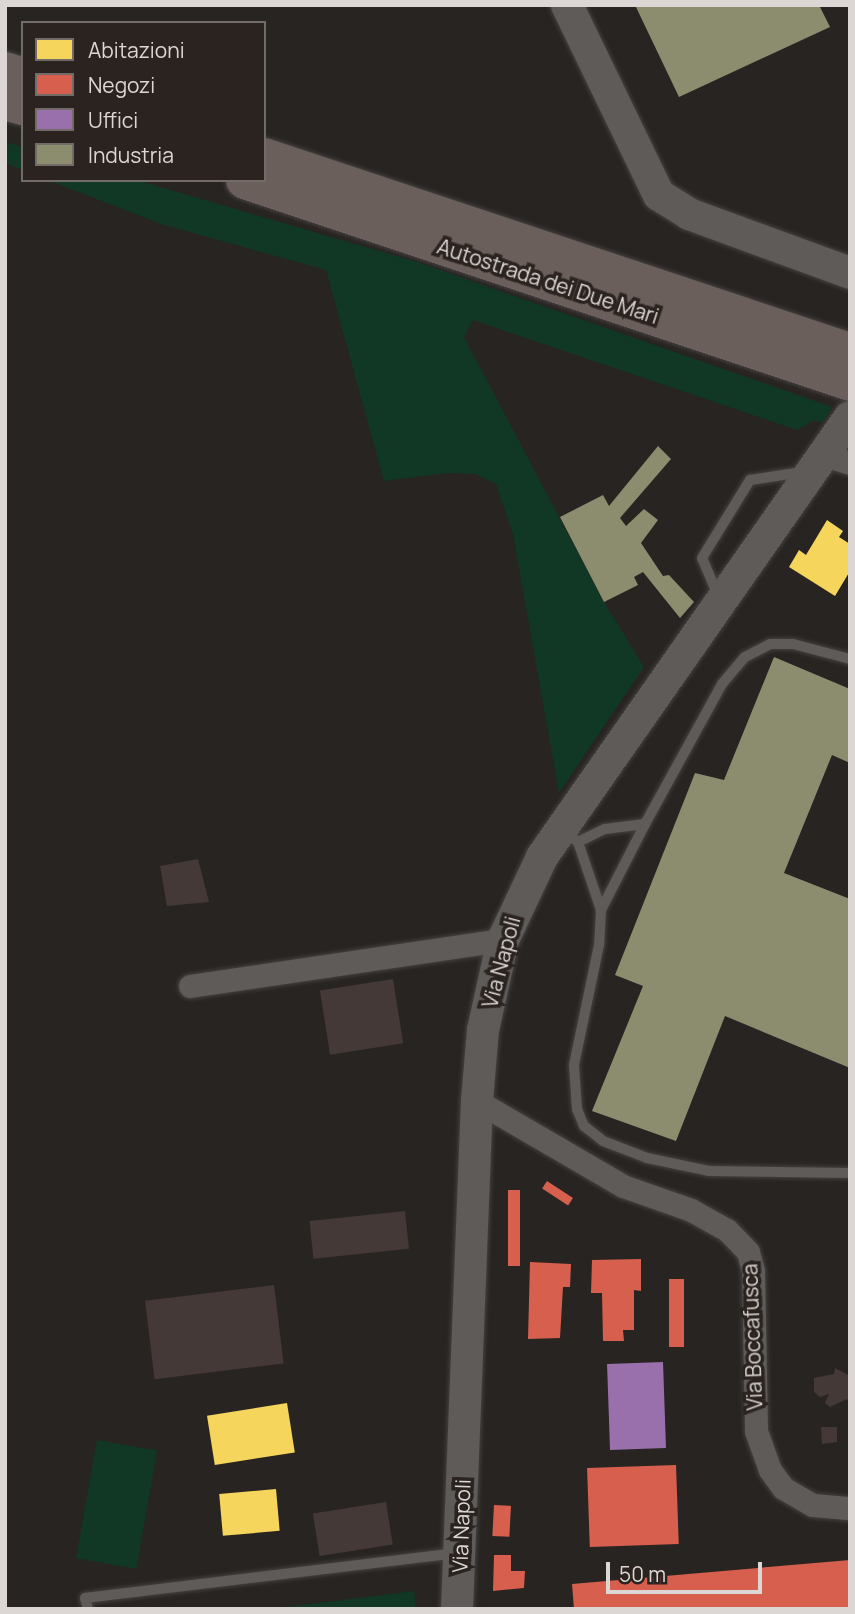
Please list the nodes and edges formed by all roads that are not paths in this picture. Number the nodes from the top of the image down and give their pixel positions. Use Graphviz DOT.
graph roads {
  1 [pos="568,5"];
  2 [pos="266,158"];
  3 [pos="251,182"];
  4 [pos="850,272"];
  5 [pos="850,352"];
  6 [pos="850,382"];
  7 [pos="850,417"];
  8 [pos="829,463"];
  9 [pos="719,599"];
  10 [pos="850,659"];
  11 [pos="645,824"];
  12 [pos="569,836"];
  13 [pos="601,910"];
  14 [pos="503,940"];
  15 [pos="190,986"];
  16 [pos="477,1101"];
  17 [pos="850,1173"];
  18 [pos="850,1508"];
  19 [pos="460,1553"];
  20 [pos="88,1609"];
  21 [pos="457,1609"];
  1 -- 4 [label="main road"];
  2 -- 5 [label="highway, Autostrada dei Due Mari"];
  3 -- 6 [label="highway, Autostrada dei Due Mari"];
  7 -- 8 [label="main road, Via Napoli"];
  8 -- 9 [label="main road, Via Napoli"];
  8 -- 9 [label="lane"];
  9 -- 12 [label="main road, Via Napoli"];
  10 -- 11 [label="lane"];
  11 -- 12 [label="lane"];
  11 -- 13 [label="lane"];
  12 -- 13 [label="lane"];
  12 -- 14 [label="main road, Via Napoli"];
  13 -- 17 [label="lane"];
  14 -- 15 [label="street"];
  14 -- 16 [label="main road, Via Napoli"];
  16 -- 18 [label="street, Via Boccafusca"];
  16 -- 19 [label="main road, Via Napoli"];
  19 -- 20 [label="lane"];
  19 -- 21 [label="main road, Via Napoli"];
}
